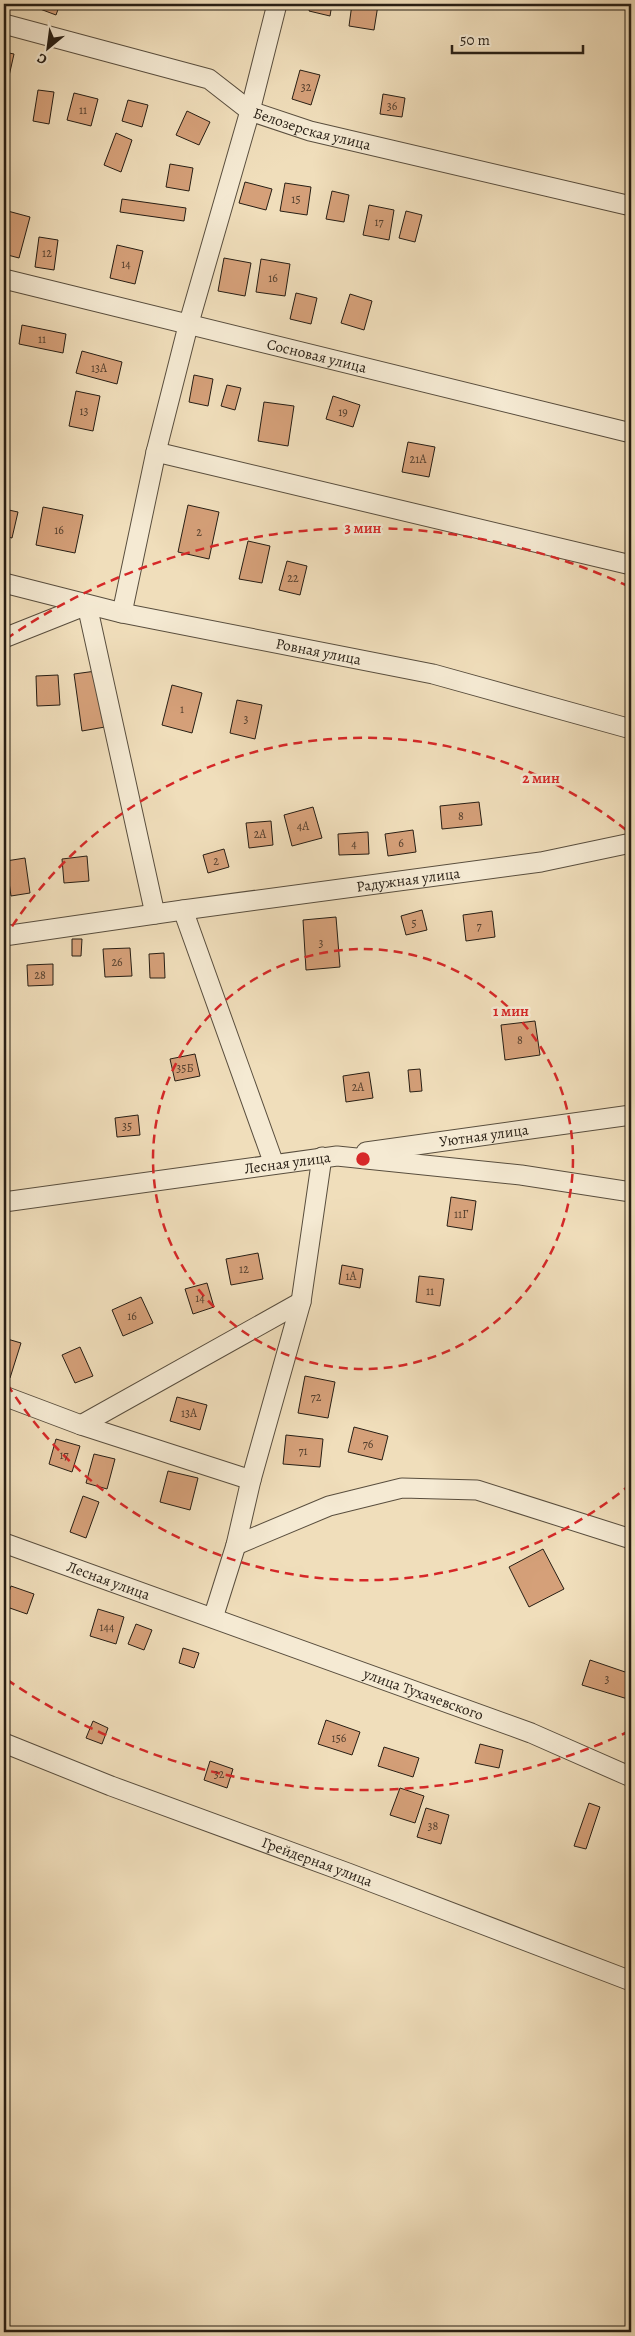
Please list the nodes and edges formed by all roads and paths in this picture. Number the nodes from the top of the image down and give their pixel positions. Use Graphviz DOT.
graph roads {
  1 [pos="276,4"];
  2 [pos="4,24"];
  3 [pos="250,111"];
  4 [pos="631,206"];
  5 [pos="4,279"];
  6 [pos="188,326"];
  7 [pos="631,433"];
  8 [pos="156,452"];
  9 [pos="631,566"];
  10 [pos="4,583"];
  11 [pos="87,605"];
  12 [pos="122,613"];
  13 [pos="4,638"];
  14 [pos="631,729"];
  15 [pos="631,843"];
  16 [pos="183,910"];
  17 [pos="155,914"];
  18 [pos="4,936"];
  19 [pos="631,1115"];
  20 [pos="329,1157"];
  21 [pos="274,1164"];
  22 [pos="631,1192"];
  23 [pos="4,1202"];
  24 [pos="301,1302"];
  25 [pos="4,1396"];
  26 [pos="81,1425"];
  27 [pos="251,1480"];
  28 [pos="631,1539"];
  29 [pos="4,1543"];
  30 [pos="236,1545"];
  31 [pos="213,1618"];
  32 [pos="4,1743"];
  33 [pos="631,1777"];
  34 [pos="631,1981"];
  1 -- 3 [label="street"];
  2 -- 3 [label="street, Белозерская улица"];
  3 -- 4 [label="street, Белозерская улица"];
  3 -- 6 [label="street"];
  5 -- 6 [label="street, Сосновая улица"];
  6 -- 7 [label="street, Сосновая улица"];
  6 -- 8 [label="street"];
  8 -- 9 [label="street"];
  8 -- 12 [label="street"];
  10 -- 11 [label="street, Ровная улица"];
  11 -- 12 [label="street, Ровная улица"];
  11 -- 13 [label="street"];
  11 -- 17 [label="street"];
  12 -- 14 [label="street, Ровная улица"];
  15 -- 16 [label="street, Радужная улица"];
  16 -- 17 [label="street"];
  16 -- 21 [label="street"];
  17 -- 18 [label="street"];
  19 -- 20 [label="street, Уютная улица"];
  20 -- 21 [label="street, Лесная улица"];
  20 -- 22 [label="street, Лесная улица"];
  20 -- 24 [label="street"];
  21 -- 23 [label="street, Лесная улица"];
  24 -- 26 [label="street"];
  24 -- 27 [label="street"];
  25 -- 26 [label="street"];
  26 -- 27 [label="street"];
  27 -- 30 [label="street"];
  28 -- 30 [label="street"];
  29 -- 31 [label="street, Лесная улица"];
  30 -- 31 [label="street"];
  31 -- 33 [label="street, улица Тухачевского"];
  32 -- 34 [label="street, Грейдерная улица"];
}
